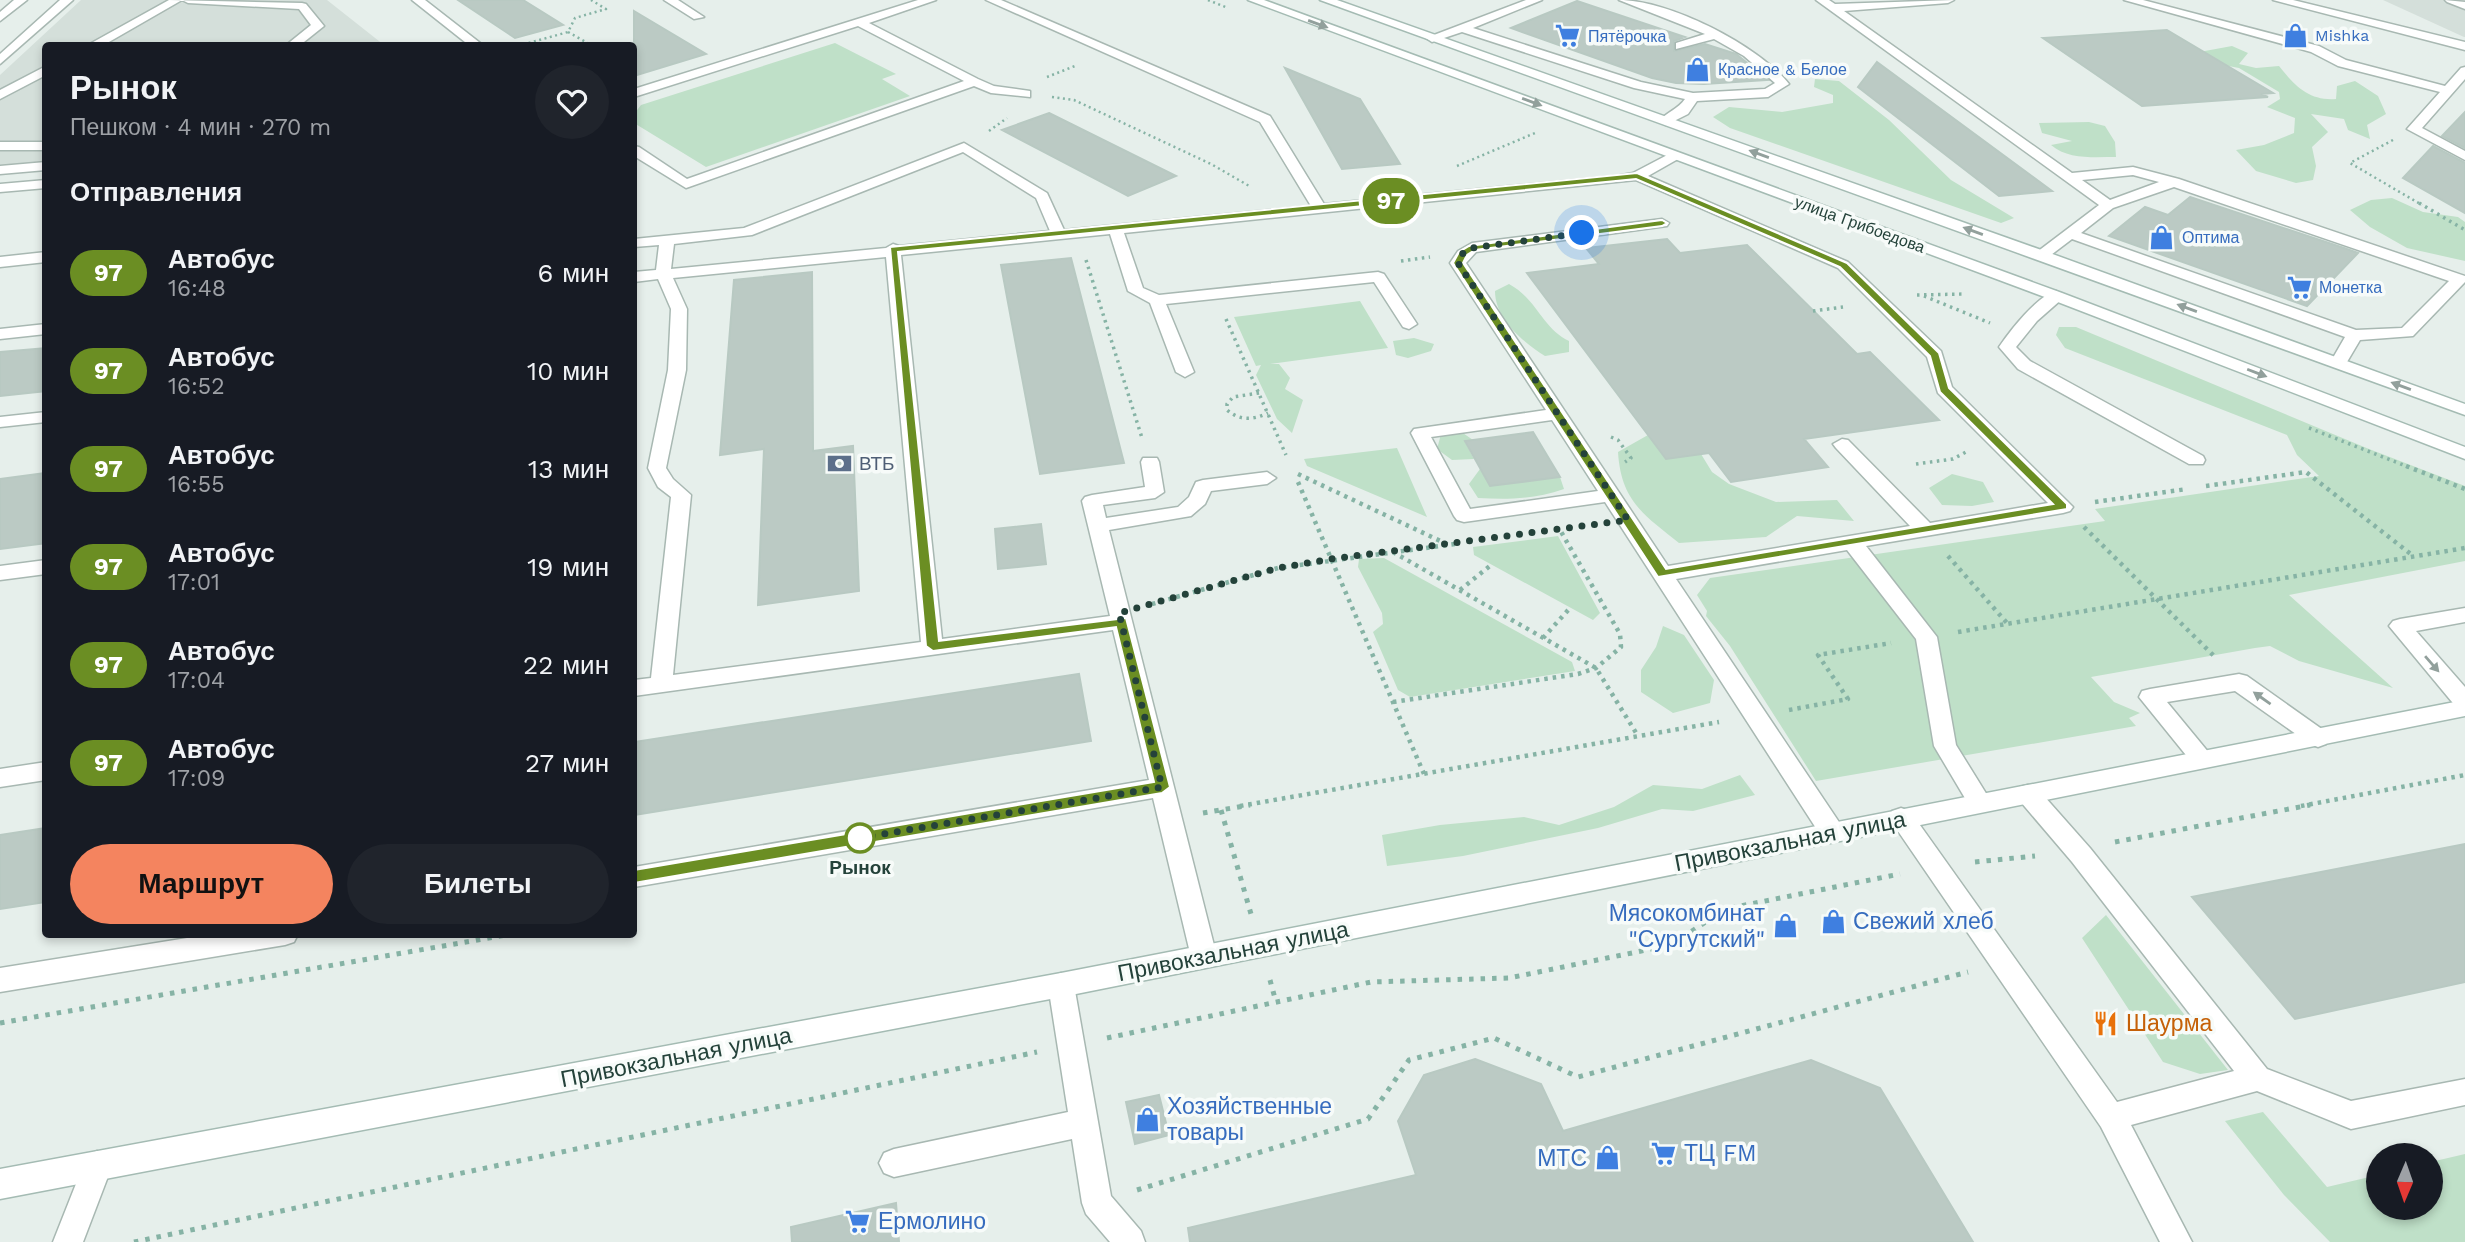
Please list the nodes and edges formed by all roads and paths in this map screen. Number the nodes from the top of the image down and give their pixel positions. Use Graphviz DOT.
graph roads {
  1 [pos="21,0"];
  2 [pos="67,0"];
  3 [pos="177,0"];
  4 [pos="188,0"];
  5 [pos="418,0"];
  6 [pos="591,0"];
  7 [pos="670,0"];
  8 [pos="930,0"];
  9 [pos="992,0"];
  10 [pos="1254,0"];
  11 [pos="1326,0"];
  12 [pos="1536,0"];
  13 [pos="1625,0"];
  14 [pos="1948,0"];
  15 [pos="2130,0"];
  16 [pos="2279,0"];
  17 [pos="2451,0"];
  18 [pos="1515,3"];
  19 [pos="1827,4"];
  20 [pos="2465,6"];
  21 [pos="698,17"];
  22 [pos="0,18"];
  23 [pos="860,23"];
  24 [pos="1462,28"];
  25 [pos="568,32"];
  26 [pos="1717,34"];
  27 [pos="1432,38"];
  28 [pos="99,42"];
  29 [pos="296,42"];
  30 [pos="473,42"];
  31 [pos="532,42"];
  32 [pos="586,42"];
  33 [pos="1680,46"];
  34 [pos="2465,46"];
  35 [pos="0,60"];
  36 [pos="2465,71"];
  37 [pos="42,72"];
  38 [pos="974,82"];
  39 [pos="637,92"];
  40 [pos="2447,92"];
  41 [pos="1026,94"];
  42 [pos="0,95"];
  43 [pos="1693,97"];
  44 [pos="2465,98"];
  45 [pos="1570,117"];
  46 [pos="1666,121"];
  47 [pos="2414,129"];
  48 [pos="1,146"];
  49 [pos="42,146"];
  50 [pos="637,152"];
  51 [pos="1673,156"];
  52 [pos="2465,156"];
  53 [pos="42,166"];
  54 [pos="0,170"];
  55 [pos="1637,176"];
  56 [pos="2069,177"];
  57 [pos="2175,182"];
  58 [pos="42,184"];
  59 [pos="0,188"];
  60 [pos="1463,194"];
  61 [pos="2108,205"];
  62 [pos="1320,209"];
  63 [pos="1294,211"];
  64 [pos="1662,223"];
  65 [pos="1115,228"];
  66 [pos="2465,230"];
  67 [pos="1077,232"];
  68 [pos="2068,233"];
  69 [pos="1058,234"];
  70 [pos="667,240"];
  71 [pos="637,243"];
  72 [pos="893,250"];
  73 [pos="2042,255"];
  74 [pos="42,257"];
  75 [pos="0,261"];
  76 [pos="663,274"];
  77 [pos="637,277"];
  78 [pos="1966,294"];
  79 [pos="1216,295"];
  80 [pos="2056,296"];
  81 [pos="1157,300"];
  82 [pos="1409,324"];
  83 [pos="42,329"];
  84 [pos="0,334"];
  85 [pos="2017,334"];
  86 [pos="2354,335"];
  87 [pos="2338,363"];
  88 [pos="1185,372"];
  89 [pos="1259,393"];
  90 [pos="2465,410"];
  91 [pos="1268,413"];
  92 [pos="1559,414"];
  93 [pos="42,417"];
  94 [pos="0,422"];
  95 [pos="1606,435"];
  96 [pos="1842,444"];
  97 [pos="1976,446"];
  98 [pos="2465,453"];
  99 [pos="2196,460"];
  100 [pos="1289,461"];
  101 [pos="1150,463"];
  102 [pos="1916,464"];
  103 [pos="1621,465"];
  104 [pos="1267,478"];
  105 [pos="1612,495"];
  106 [pos="2063,507"];
  107 [pos="1628,520"];
  108 [pos="1098,526"];
  109 [pos="1926,531"];
  110 [pos="1463,543"];
  111 [pos="1853,544"];
  112 [pos="1450,545"];
  113 [pos="2465,548"];
  114 [pos="1392,552"];
  115 [pos="2413,555"];
  116 [pos="1331,559"];
  117 [pos="1491,565"];
  118 [pos="42,568"];
  119 [pos="0,573"];
  120 [pos="1663,574"];
  121 [pos="1460,590"];
  122 [pos="2159,598"];
  123 [pos="1570,608"];
  124 [pos="2465,615"];
  125 [pos="1120,617"];
  126 [pos="2008,624"];
  127 [pos="1926,637"];
  128 [pos="1543,638"];
  129 [pos="933,646"];
  130 [pos="1596,668"];
  131 [pos="2239,681"];
  132 [pos="661,685"];
  133 [pos="637,688"];
  134 [pos="1393,702"];
  135 [pos="2465,702"];
  136 [pos="2465,708"];
  137 [pos="1755,716"];
  138 [pos="1638,737"];
  139 [pos="2318,738"];
  140 [pos="2202,759"];
  141 [pos="42,772"];
  142 [pos="1424,774"];
  143 [pos="2465,775"];
  144 [pos="0,778"];
  145 [pos="1162,787"];
  146 [pos="2028,794"];
  147 [pos="1980,803"];
  148 [pos="1221,810"];
  149 [pos="1901,818"];
  150 [pos="1170,819"];
  151 [pos="1832,832"];
  152 [pos="2081,855"];
  153 [pos="1935,867"];
  154 [pos="637,876"];
  155 [pos="261,938"];
  156 [pos="489,938"];
  157 [pos="1260,946"];
  158 [pos="1204,957"];
  159 [pos="2003,963"];
  160 [pos="0,981"];
  161 [pos="1061,985"];
  162 [pos="1276,1002"];
  163 [pos="0,1023"];
  164 [pos="1071,1045"];
  165 [pos="2257,1078"];
  166 [pos="2465,1092"];
  167 [pos="2111,1117"];
  168 [pos="1084,1122"];
  169 [pos="894,1163"];
  170 [pos="97,1166"];
  171 [pos="0,1184"];
  172 [pos="1097,1203"];
  173 [pos="68,1242"];
  174 [pos="134,1242"];
  175 [pos="1130,1242"];
  176 [pos="2177,1242"];
  1 -- 22 [label="main road"];
  2 -- 35 [label="main road"];
  3 -- 28 [label="main road"];
  4 -- 29 [label="main road"];
  5 -- 30 [label="main road"];
  6 -- 25 [label="path"];
  7 -- 21 [label="main road"];
  8 -- 23 [label="main road"];
  9 -- 62 [label="main road"];
  10 -- 45 [label="main road, улица Грибоедова, one-way"];
  11 -- 27 [label="main road, улица Грибоедова"];
  12 -- 18 [label="main road"];
  13 -- 26 [label="main road"];
  14 -- 19 [label="main road"];
  15 -- 40 [label="main road"];
  16 -- 34 [label="main road"];
  17 -- 20 [label="main road"];
  18 -- 24 [label="main road"];
  19 -- 56 [label="main road"];
  23 -- 38 [label="main road"];
  23 -- 39 [label="main road"];
  24 -- 27 [label="main road"];
  24 -- 43 [label="main road"];
  25 -- 31 [label="path"];
  25 -- 32 [label="path"];
  26 -- 33 [label="main road"];
  26 -- 43 [label="main road"];
  27 -- 46 [label="main road, улица Грибоедова"];
  36 -- 40 [label="main road"];
  37 -- 42 [label="main road"];
  38 -- 41 [label="main road"];
  38 -- 50 [label="main road"];
  40 -- 44 [label="main road"];
  40 -- 47 [label="main road"];
  41 -- 63 [label="path"];
  43 -- 46 [label="main road"];
  45 -- 51 [label="main road, улица Грибоедова"];
  45 -- 60 [label="path"];
  73 -- 46 [label="main road, улица Грибоедова, one-way"];
  47 -- 52 [label="main road"];
  47 -- 66 [label="path"];
  48 -- 49 [label="main road"];
  51 -- 55 [label="main road"];
  51 -- 80 [label="main road, улица Грибоедова"];
  53 -- 54 [label="main road"];
  55 -- 60 [label="main road"];
  55 -- 106 [label="main road"];
  56 -- 57 [label="main road"];
  56 -- 61 [label="main road"];
  57 -- 61 [label="main road"];
  57 -- 86 [label="main road"];
  58 -- 59 [label="main road"];
  60 -- 62 [label="main road"];
  61 -- 68 [label="main road"];
  62 -- 63 [label="main road"];
  63 -- 65 [label="main road"];
  64 -- 92 [label="main road"];
  65 -- 67 [label="main road"];
  65 -- 81 [label="main road"];
  67 -- 69 [label="main road"];
  67 -- 101 [label="path"];
  68 -- 73 [label="main road"];
  68 -- 86 [label="main road"];
  69 -- 70 [label="main road"];
  69 -- 72 [label="main road"];
  70 -- 71 [label="main road"];
  70 -- 76 [label="main road"];
  72 -- 76 [label="main road"];
  72 -- 129 [label="main road"];
  87 -- 73 [label="main road, улица Грибоедова, one-way"];
  74 -- 75 [label="main road"];
  76 -- 77 [label="main road"];
  76 -- 132 [label="main road"];
  78 -- 85 [label="path"];
  79 -- 81 [label="main road"];
  79 -- 82 [label="main road"];
  79 -- 89 [label="path"];
  80 -- 85 [label="main road"];
  80 -- 98 [label="main road, улица Грибоедова, one-way"];
  81 -- 88 [label="main road"];
  83 -- 84 [label="main road"];
  85 -- 99 [label="main road"];
  86 -- 87 [label="main road"];
  90 -- 87 [label="main road, улица Грибоедова, one-way"];
  89 -- 91 [label="path"];
  89 -- 91 [label="path"];
  91 -- 100 [label="path"];
  92 -- 105 [label="main road"];
  92 -- 105 [label="main road"];
  93 -- 94 [label="main road"];
  95 -- 103 [label="path"];
  96 -- 109 [label="main road"];
  97 -- 102 [label="path"];
  101 -- 108 [label="main road"];
  104 -- 108 [label="main road"];
  105 -- 107 [label="main road"];
  106 -- 109 [label="main road"];
  106 -- 115 [label="path"];
  106 -- 122 [label="path"];
  107 -- 120 [label="main road"];
  107 -- 130 [label="path"];
  108 -- 125 [label="main road"];
  109 -- 111 [label="main road"];
  109 -- 126 [label="path"];
  110 -- 112 [label="path"];
  111 -- 120 [label="main road"];
  111 -- 127 [label="main road"];
  112 -- 114 [label="path"];
  112 -- 116 [label="path"];
  113 -- 115 [label="path"];
  114 -- 116 [label="path"];
  114 -- 121 [label="path"];
  115 -- 122 [label="path"];
  116 -- 125 [label="path"];
  116 -- 134 [label="path"];
  117 -- 121 [label="path"];
  118 -- 119 [label="main road"];
  120 -- 137 [label="main road"];
  121 -- 128 [label="path"];
  122 -- 126 [label="path"];
  122 -- 131 [label="path"];
  123 -- 128 [label="path"];
  124 -- 135 [label="main road, one-way"];
  125 -- 129 [label="main road"];
  125 -- 145 [label="main road"];
  126 -- 127 [label="path"];
  127 -- 137 [label="path"];
  127 -- 147 [label="main road"];
  128 -- 130 [label="path"];
  129 -- 132 [label="main road"];
  130 -- 134 [label="path"];
  130 -- 138 [label="path"];
  139 -- 131 [label="main road, one-way"];
  131 -- 140 [label="main road"];
  132 -- 133 [label="main road"];
  134 -- 142 [label="path"];
  136 -- 139 [label="main road, Привокзальная улица"];
  137 -- 138 [label="path"];
  137 -- 151 [label="main road"];
  138 -- 142 [label="path"];
  139 -- 140 [label="main road, Привокзальная улица"];
  140 -- 146 [label="main road, Привокзальная улица"];
  141 -- 144 [label="main road"];
  142 -- 148 [label="path"];
  143 -- 152 [label="path"];
  145 -- 150 [label="main road"];
  145 -- 154 [label="main road"];
  146 -- 147 [label="main road, Привокзальная улица"];
  146 -- 152 [label="main road"];
  147 -- 149 [label="main road, Привокзальная улица"];
  148 -- 150 [label="path"];
  148 -- 157 [label="path"];
  149 -- 151 [label="main road, Привокзальная улица"];
  149 -- 153 [label="main road"];
  150 -- 158 [label="main road"];
  151 -- 157 [label="main road, Привокзальная улица"];
  152 -- 153 [label="path"];
  152 -- 165 [label="main road"];
  153 -- 159 [label="main road"];
  153 -- 162 [label="path"];
  155 -- 160 [label="main road"];
  156 -- 163 [label="path"];
  157 -- 158 [label="main road, Привокзальная улица"];
  157 -- 162 [label="path"];
  158 -- 161 [label="main road, Привокзальная улица"];
  159 -- 167 [label="main road"];
  159 -- 172 [label="path"];
  161 -- 164 [label="main road"];
  161 -- 170 [label="main road, Привокзальная улица"];
  162 -- 164 [label="path"];
  164 -- 168 [label="main road"];
  164 -- 174 [label="path"];
  165 -- 166 [label="main road"];
  165 -- 167 [label="main road"];
  167 -- 176 [label="main road"];
  168 -- 169 [label="main road"];
  168 -- 172 [label="main road"];
  170 -- 171 [label="main road, Привокзальная улица"];
  170 -- 173 [label="main road"];
  172 -- 175 [label="main road"];
}
